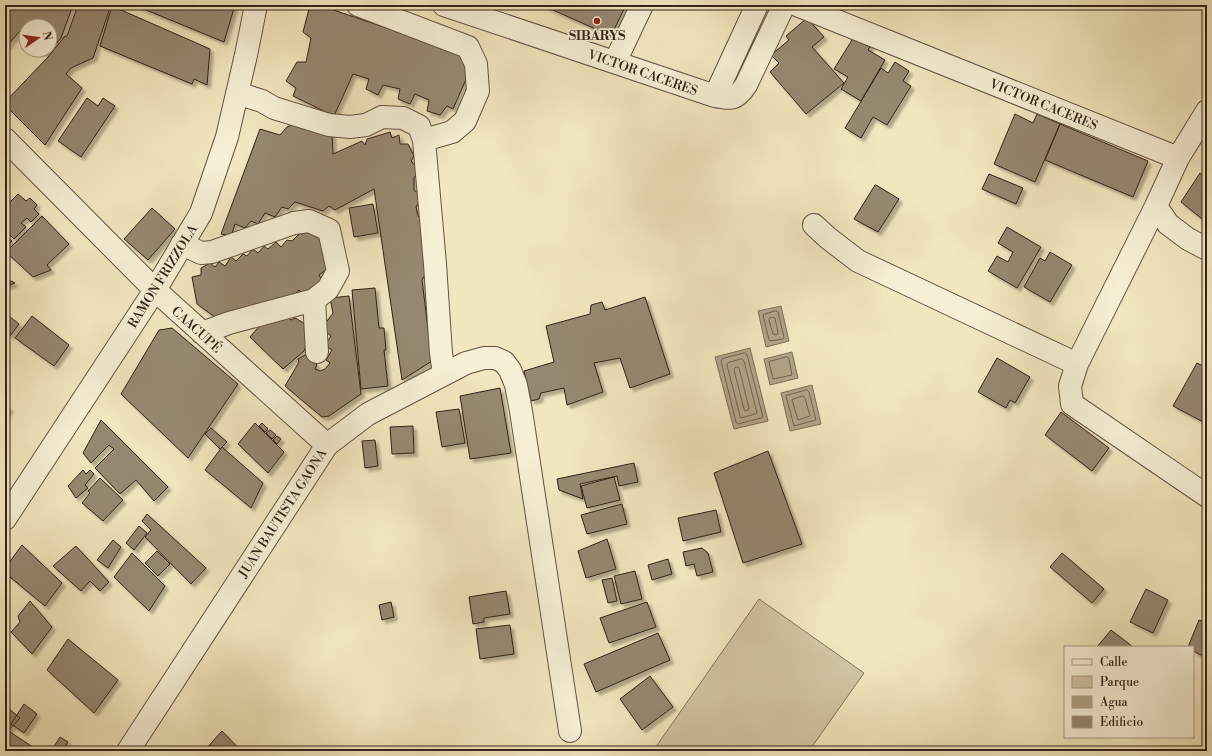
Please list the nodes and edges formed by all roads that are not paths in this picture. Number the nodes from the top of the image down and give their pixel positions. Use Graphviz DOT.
graph roads {
  1 [pos="256,5"];
  2 [pos="358,5"];
  3 [pos="444,5"];
  4 [pos="642,5"];
  5 [pos="757,5"];
  6 [pos="784,5"];
  7 [pos="797,5"];
  8 [pos="498,13"];
  9 [pos="615,62"];
  10 [pos="237,93"];
  11 [pos="714,96"];
  12 [pos="1206,115"];
  13 [pos="5,139"];
  14 [pos="424,140"];
  15 [pos="1178,158"];
  16 [pos="1156,206"];
  17 [pos="814,225"];
  18 [pos="182,244"];
  19 [pos="1207,249"];
  20 [pos="155,290"];
  21 [pos="314,300"];
  22 [pos="202,333"];
  23 [pos="317,352"];
  24 [pos="1077,364"];
  25 [pos="444,374"];
  26 [pos="327,445"];
  27 [pos="1207,496"];
  28 [pos="8,505"];
  29 [pos="570,732"];
  30 [pos="128,751"];
  1 -- 10 [label="street, RAMON FRIZZOLA"];
  2 -- 14 [label="street"];
  3 -- 8 [label="street, VICTOR CACERES"];
  4 -- 9 [label="street"];
  5 -- 11 [label="street"];
  6 -- 11 [label="street, VICTOR CACERES"];
  7 -- 15 [label="street, VICTOR CACERES"];
  8 -- 9 [label="street, VICTOR CACERES"];
  9 -- 11 [label="street, VICTOR CACERES"];
  10 -- 14 [label="street"];
  10 -- 18 [label="street, RAMON FRIZZOLA"];
  12 -- 15 [label="street"];
  13 -- 20 [label="street, CAACUPÉ"];
  14 -- 25 [label="street"];
  15 -- 16 [label="street"];
  16 -- 19 [label="street"];
  16 -- 24 [label="street"];
  17 -- 24 [label="street"];
  18 -- 20 [label="street, RAMON FRIZZOLA"];
  18 -- 21 [label="street"];
  20 -- 22 [label="street, CAACUPÉ"];
  20 -- 28 [label="street, RAMON FRIZZOLA"];
  21 -- 22 [label="street"];
  21 -- 23 [label="street"];
  22 -- 26 [label="street, CAACUPÉ"];
  24 -- 27 [label="street"];
  25 -- 26 [label="street, JUAN BAUTISTA GAONA"];
  25 -- 29 [label="street, JUAN BAUTISTA GAONA"];
  26 -- 30 [label="street, JUAN BAUTISTA GAONA"];
}
